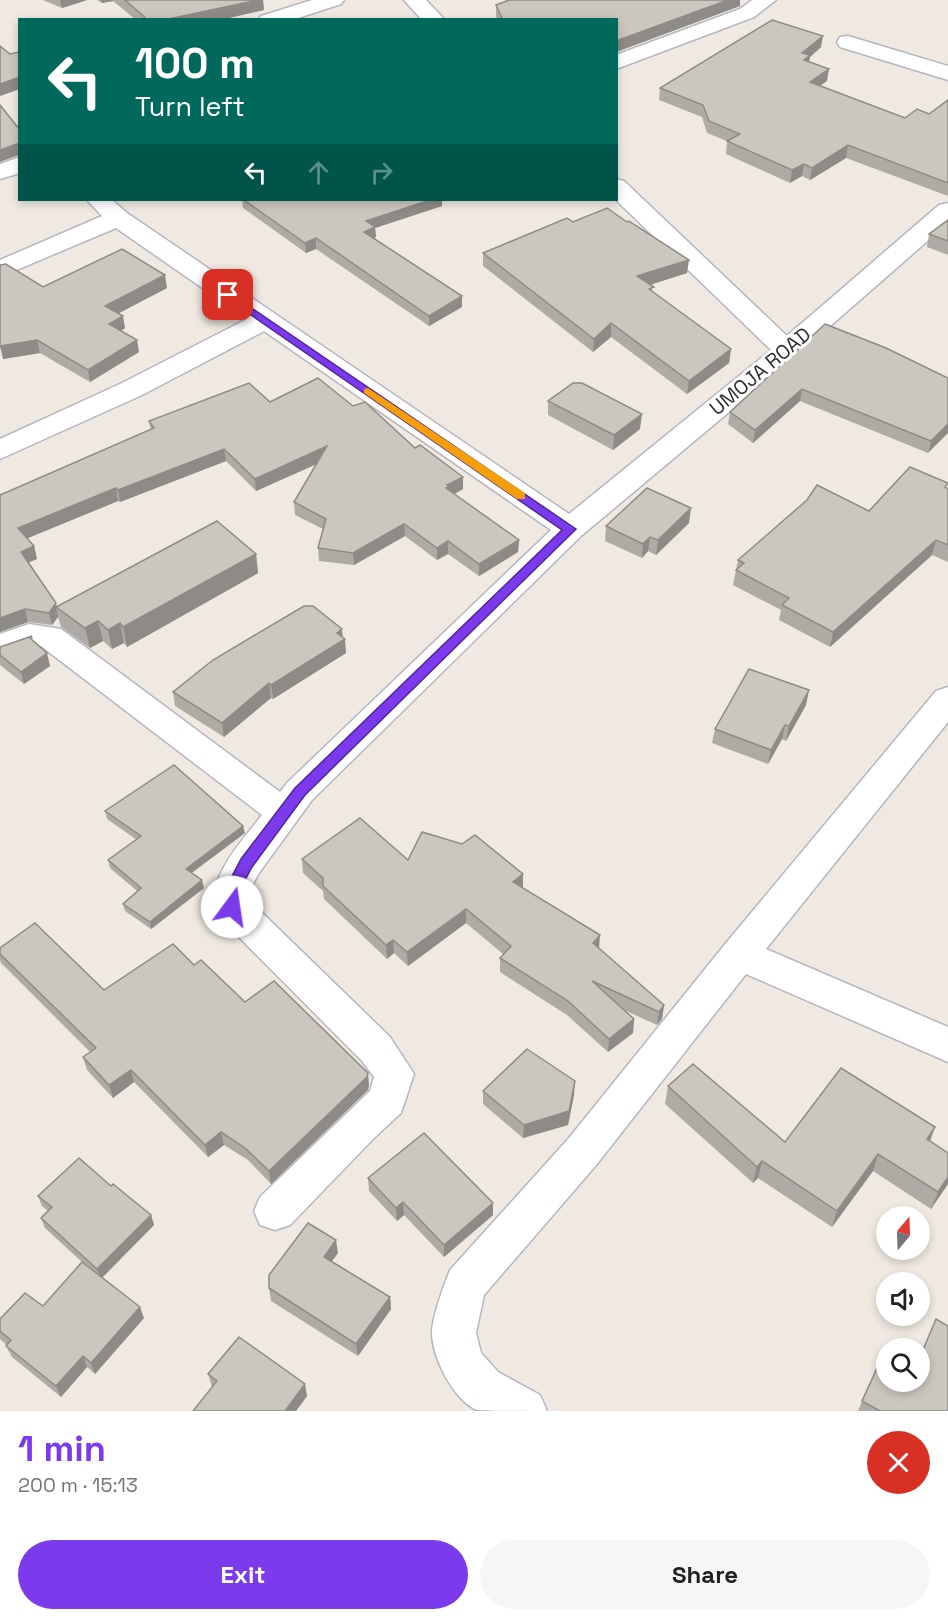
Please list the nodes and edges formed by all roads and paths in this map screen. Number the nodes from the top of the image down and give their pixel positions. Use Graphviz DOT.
graph roads {
  1 [pos="334,0"];
  2 [pos="414,0"];
  3 [pos="766,0"];
  4 [pos="275,18"];
  5 [pos="433,18"];
  6 [pos="848,42"];
  7 [pos="618,62"];
  8 [pos="948,73"];
  9 [pos="18,165"];
  10 [pos="0,172"];
  11 [pos="618,188"];
  12 [pos="109,209"];
  13 [pos="948,210"];
  14 [pos="0,269"];
  15 [pos="265,320"];
  16 [pos="787,350"];
  17 [pos="0,450"];
  18 [pos="570,529"];
  19 [pos="0,649"];
  20 [pos="948,699"];
  21 [pos="284,813"];
  22 [pos="740,954"];
  23 [pos="948,1045"];
  24 [pos="275,1211"];
  25 [pos="524,1411"];
  1 -- 4 [label="street"];
  2 -- 5 [label="street"];
  3 -- 7 [label="street"];
  6 -- 8 [label="street"];
  9 -- 10 [label="street"];
  11 -- 16 [label="street"];
  12 -- 14 [label="street"];
  12 -- 15 [label="street"];
  13 -- 16 [label="street, UMOJA ROAD"];
  15 -- 17 [label="street"];
  15 -- 18 [label="street"];
  16 -- 18 [label="street, UMOJA ROAD"];
  18 -- 21 [label="street, UMOJA ROAD"];
  19 -- 21 [label="street"];
  20 -- 22 [label="street"];
  21 -- 24 [label="street, UMOJA ROAD"];
  22 -- 23 [label="street"];
  22 -- 25 [label="street"];
}
